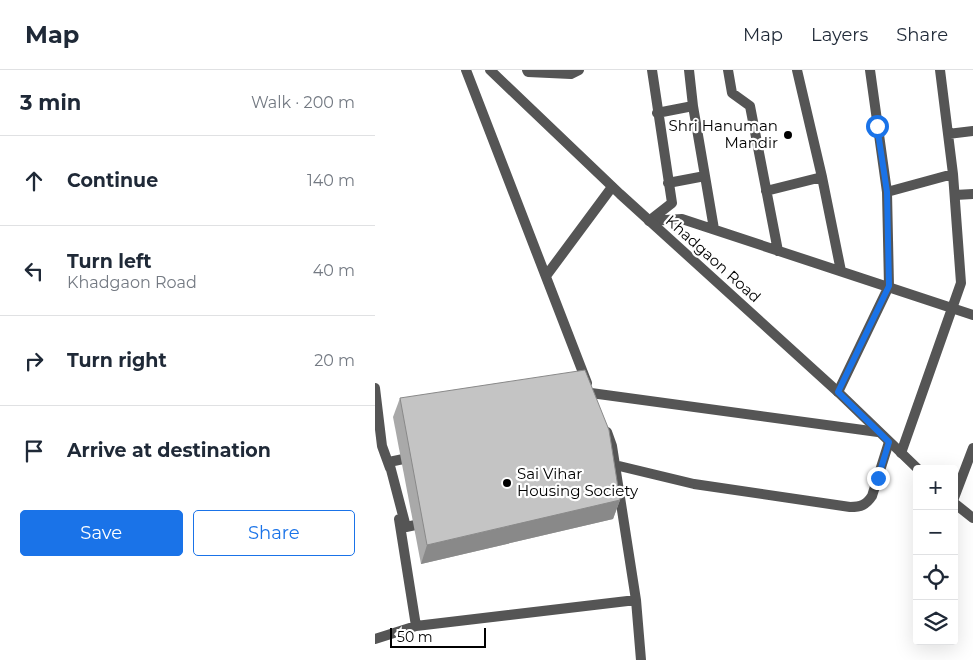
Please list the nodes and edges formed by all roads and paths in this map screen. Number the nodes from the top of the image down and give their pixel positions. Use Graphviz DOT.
graph roads {
  1 [pos="467,70"];
  2 [pos="490,70"];
  3 [pos="527,70"];
  4 [pos="579,70"];
  5 [pos="652,70"];
  6 [pos="689,70"];
  7 [pos="728,70"];
  8 [pos="797,70"];
  9 [pos="870,70"];
  10 [pos="940,70"];
  11 [pos="693,106"];
  12 [pos="657,113"];
  13 [pos="973,131"];
  14 [pos="948,134"];
  15 [pos="953,174"];
  16 [pos="705,176"];
  17 [pos="822,177"];
  18 [pos="669,183"];
  19 [pos="612,187"];
  20 [pos="766,191"];
  21 [pos="887,192"];
  22 [pos="973,194"];
  23 [pos="955,195"];
  24 [pos="649,221"];
  25 [pos="714,229"];
  26 [pos="778,251"];
  27 [pos="841,271"];
  28 [pos="545,276"];
  29 [pos="889,286"];
  30 [pos="953,308"];
  31 [pos="973,314"];
  32 [pos="375,388"];
  33 [pos="838,392"];
  34 [pos="591,393"];
  35 [pos="597,407"];
  36 [pos="603,422"];
  37 [pos="878,432"];
  38 [pos="889,442"];
  39 [pos="973,448"];
  40 [pos="901,453"];
  41 [pos="427,454"];
  42 [pos="389,462"];
  43 [pos="615,465"];
  44 [pos="914,465"];
  45 [pos="958,487"];
  46 [pos="958,506"];
  47 [pos="973,518"];
  48 [pos="435,521"];
  49 [pos="636,600"];
  50 [pos="416,626"];
  51 [pos="375,639"];
  52 [pos="641,660"];
  1 -- 28 [label="street"];
  2 -- 19 [label="street, Khadgaon Road"];
  3 -- 4 [label="street"];
  5 -- 12 [label="street"];
  6 -- 11 [label="street"];
  7 -- 20 [label="street"];
  8 -- 17 [label="street"];
  9 -- 21 [label="street"];
  10 -- 14 [label="street"];
  11 -- 12 [label="street"];
  11 -- 16 [label="street"];
  12 -- 18 [label="street"];
  13 -- 14 [label="street"];
  14 -- 15 [label="street"];
  15 -- 21 [label="street"];
  15 -- 23 [label="street"];
  16 -- 18 [label="street"];
  16 -- 25 [label="street"];
  17 -- 20 [label="street"];
  17 -- 27 [label="street"];
  18 -- 24 [label="street"];
  19 -- 24 [label="street, Khadgaon Road"];
  19 -- 28 [label="street"];
  20 -- 26 [label="street"];
  21 -- 29 [label="street"];
  22 -- 23 [label="street"];
  23 -- 30 [label="street"];
  24 -- 25 [label="street"];
  24 -- 33 [label="street, Khadgaon Road"];
  25 -- 26 [label="street"];
  26 -- 27 [label="street"];
  27 -- 29 [label="street"];
  28 -- 34 [label="street"];
  29 -- 30 [label="street"];
  29 -- 33 [label="street"];
  30 -- 31 [label="street"];
  30 -- 40 [label="street"];
  32 -- 42 [label="street"];
  33 -- 37 [label="street, Khadgaon Road"];
  34 -- 35 [label="street"];
  34 -- 37 [label="street"];
  36 -- 43 [label="street"];
  37 -- 38 [label="street, Khadgaon Road"];
  38 -- 40 [label="street, Khadgaon Road"];
  38 -- 43 [label="street"];
  39 -- 45 [label="street"];
  40 -- 44 [label="street, Khadgaon Road"];
  41 -- 42 [label="street"];
  42 -- 48 [label="street"];
  42 -- 50 [label="street"];
  43 -- 49 [label="street"];
  46 -- 47 [label="street"];
  49 -- 50 [label="street"];
  49 -- 52 [label="street"];
  50 -- 51 [label="street"];
}
